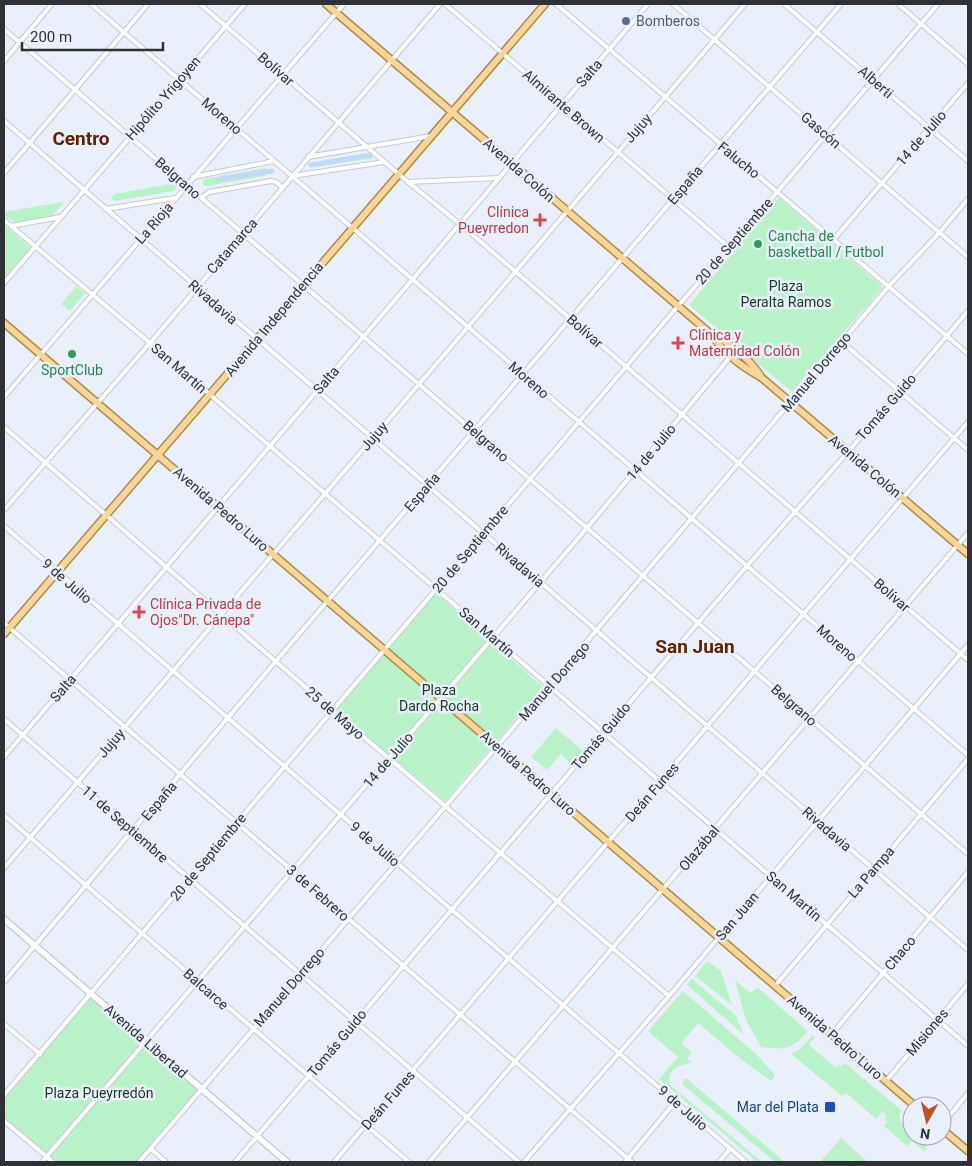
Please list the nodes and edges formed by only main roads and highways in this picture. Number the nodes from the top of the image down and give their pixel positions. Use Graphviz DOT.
graph roads {
  1 [pos="326,4"];
  2 [pos="545,4"];
  3 [pos="452,112"];
  4 [pos="4,322"];
  5 [pos="713,336"];
  6 [pos="762,378"];
  7 [pos="158,454"];
  8 [pos="968,554"];
  9 [pos="4,634"];
  10 [pos="4,919"];
  11 [pos="904,1096"];
  12 [pos="952,1136"];
  13 [pos="968,1151"];
  14 [pos="288,1162"];
  1 -- 3 [label="main road, Avenida Colón"];
  2 -- 3 [label="main road, Avenida Independencia"];
  3 -- 5 [label="main road, Avenida Colón"];
  3 -- 7 [label="main road, Avenida Independencia"];
  4 -- 7 [label="main road, Avenida Pedro Luro"];
  5 -- 6 [label="main road, Avenida Colón"];
  5 -- 6 [label="main road, Avenida Colón"];
  6 -- 8 [label="main road, Avenida Colón"];
  7 -- 9 [label="main road, Avenida Independencia"];
  7 -- 11 [label="main road, Avenida Pedro Luro"];
  10 -- 14 [label="main road, Avenida Libertad"];
  12 -- 13 [label="main road"];
}
